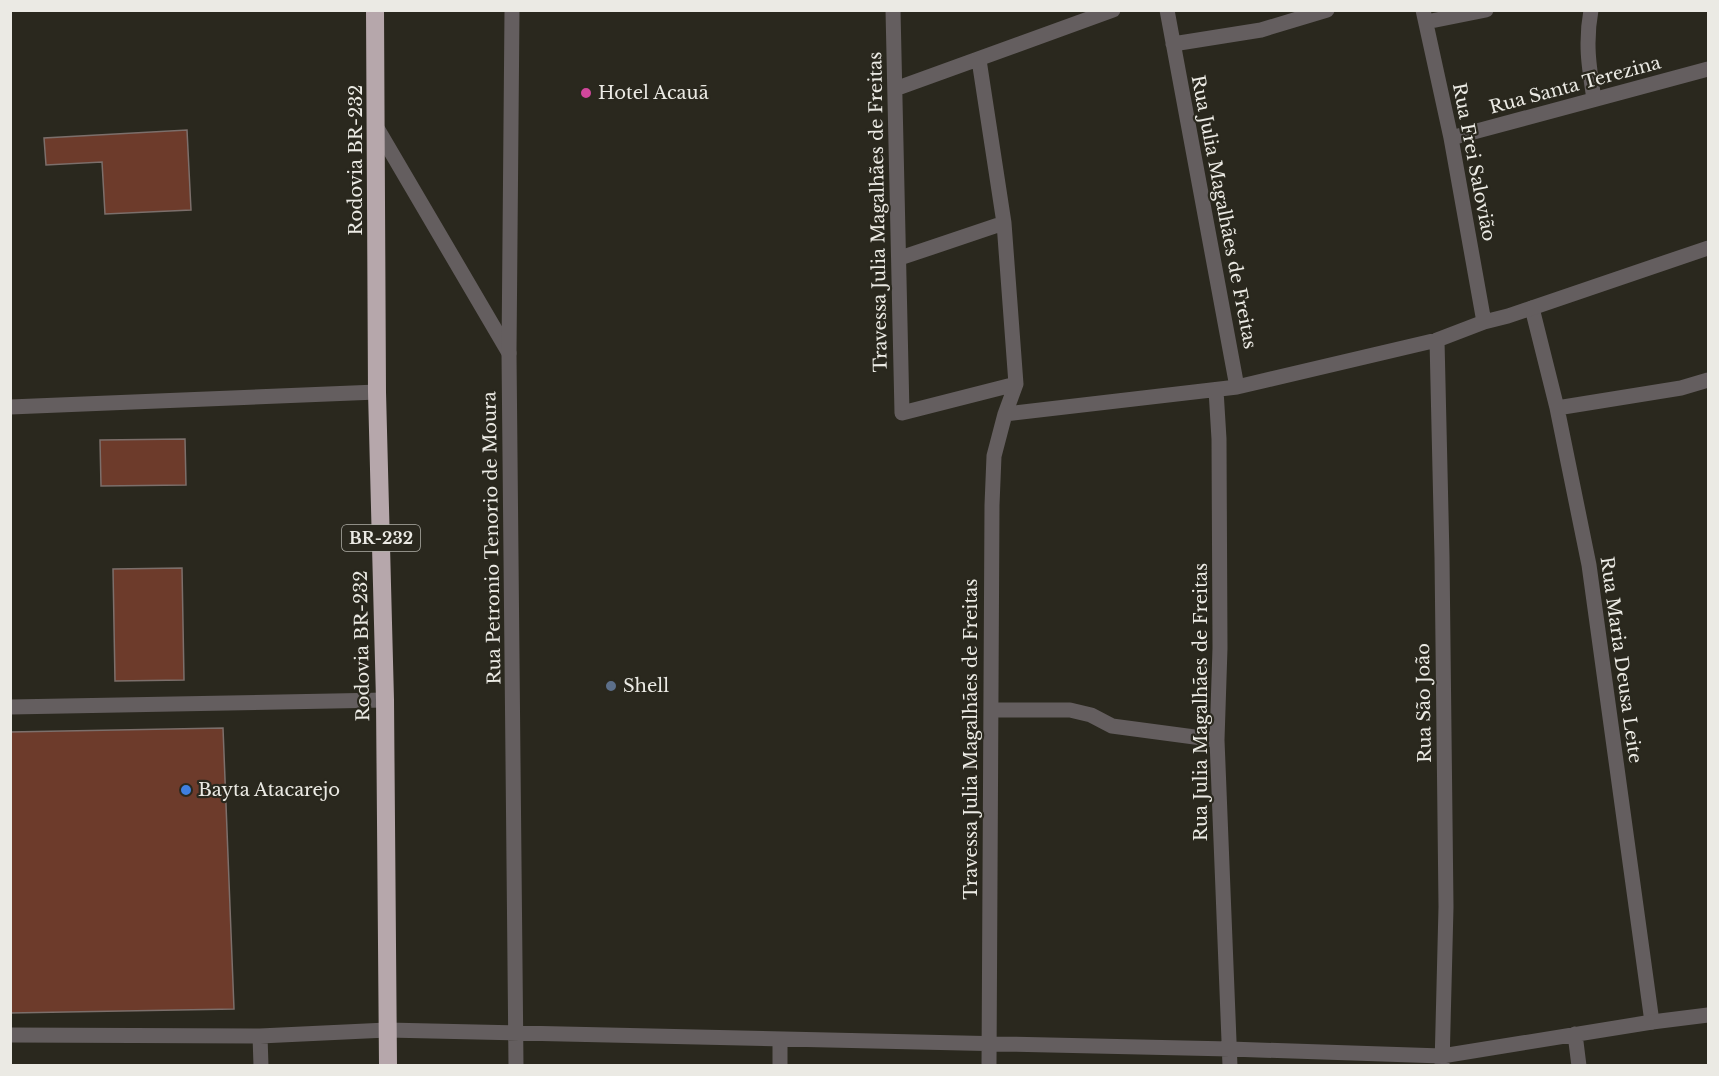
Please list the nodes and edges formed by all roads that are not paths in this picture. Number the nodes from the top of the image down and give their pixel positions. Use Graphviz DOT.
graph roads {
  1 [pos="375,10"];
  2 [pos="512,10"];
  3 [pos="893,10"];
  4 [pos="1113,10"];
  5 [pos="1167,10"];
  6 [pos="1328,10"];
  7 [pos="1486,10"];
  8 [pos="1591,10"];
  9 [pos="1421,14"];
  10 [pos="1173,44"];
  11 [pos="979,60"];
  12 [pos="1708,69"];
  13 [pos="895,89"];
  14 [pos="1594,99"];
  15 [pos="377,128"];
  16 [pos="1451,138"];
  17 [pos="1004,224"];
  18 [pos="1708,248"];
  19 [pos="900,258"];
  20 [pos="1532,308"];
  21 [pos="1484,322"];
  22 [pos="1437,340"];
  23 [pos="509,353"];
  24 [pos="1708,380"];
  25 [pos="1016,384"];
  26 [pos="1237,387"];
  27 [pos="1216,390"];
  28 [pos="377,392"];
  29 [pos="10,407"];
  30 [pos="1557,408"];
  31 [pos="1005,414"];
  32 [pos="385,700"];
  33 [pos="10,706"];
  34 [pos="991,710"];
  35 [pos="1217,740"];
  36 [pos="1708,1015"];
  37 [pos="1653,1022"];
  38 [pos="387,1030"];
  39 [pos="517,1034"];
  40 [pos="1575,1034"];
  41 [pos="10,1035"];
  42 [pos="260,1036"];
  43 [pos="780,1039"];
  44 [pos="989,1045"];
  45 [pos="1230,1049"];
  46 [pos="1442,1061"];
  47 [pos="261,1065"];
  48 [pos="388,1065"];
  49 [pos="516,1065"];
  50 [pos="780,1065"];
  51 [pos="989,1065"];
  52 [pos="1230,1065"];
  53 [pos="1579,1065"];
  1 -- 15 [label="highway, Rodovia BR-232 / BR-232"];
  2 -- 23 [label="street, Rua Petronio Tenorio de Moura"];
  3 -- 13 [label="street, Travessa Julia Magalhães de Freitas"];
  4 -- 11 [label="street"];
  5 -- 10 [label="street, Rua Julia Magalhães de Freitas"];
  6 -- 10 [label="street"];
  7 -- 9 [label="street"];
  8 -- 14 [label="street"];
  9 -- 16 [label="street, Rua Frei Salovião"];
  10 -- 26 [label="street, Rua Julia Magalhães de Freitas"];
  11 -- 13 [label="street"];
  11 -- 17 [label="street"];
  12 -- 14 [label="street, Rua Santa Terezina"];
  13 -- 19 [label="street, Travessa Julia Magalhães de Freitas"];
  14 -- 16 [label="street, Rua Santa Terezina"];
  15 -- 23 [label="street"];
  15 -- 28 [label="highway, Rodovia BR-232 / BR-232"];
  16 -- 21 [label="street, Rua Frei Salovião"];
  17 -- 19 [label="street"];
  17 -- 25 [label="street"];
  18 -- 20 [label="street"];
  19 -- 25 [label="street, Travessa Julia Magalhães de Freitas"];
  20 -- 21 [label="street"];
  20 -- 30 [label="street, Rua Maria Deusa Leite"];
  21 -- 22 [label="street"];
  22 -- 26 [label="street"];
  22 -- 46 [label="street, Rua São João"];
  23 -- 39 [label="street, Rua Petronio Tenorio de Moura"];
  24 -- 30 [label="street"];
  25 -- 31 [label="street, Travessa Julia Magalhães de Freitas"];
  26 -- 27 [label="street"];
  27 -- 31 [label="street"];
  27 -- 35 [label="street, Rua Julia Magalhães de Freitas"];
  28 -- 29 [label="street"];
  28 -- 32 [label="highway, Rodovia BR-232 / BR-232"];
  30 -- 37 [label="street, Rua Maria Deusa Leite"];
  31 -- 34 [label="street, Travessa Julia Magalhães de Freitas"];
  32 -- 33 [label="street"];
  32 -- 38 [label="highway, Rodovia BR-232 / BR-232"];
  34 -- 35 [label="street"];
  34 -- 44 [label="street, Travessa Julia Magalhães de Freitas"];
  35 -- 45 [label="street, Rua Julia Magalhães de Freitas"];
  36 -- 37 [label="street"];
  37 -- 40 [label="street"];
  38 -- 39 [label="street"];
  38 -- 42 [label="street"];
  38 -- 48 [label="highway, Rodovia BR-232 / BR-232"];
  39 -- 43 [label="street"];
  39 -- 49 [label="street, Rua Petronio Tenorio de Moura"];
  40 -- 46 [label="street"];
  40 -- 53 [label="street"];
  41 -- 42 [label="street"];
  42 -- 47 [label="street"];
  43 -- 44 [label="street"];
  43 -- 50 [label="street"];
  44 -- 45 [label="street"];
  44 -- 51 [label="street, Travessa Julia Magalhães de Freitas"];
  45 -- 46 [label="street"];
  45 -- 52 [label="street, Rua Julia Magalhães de Freitas"];
}
